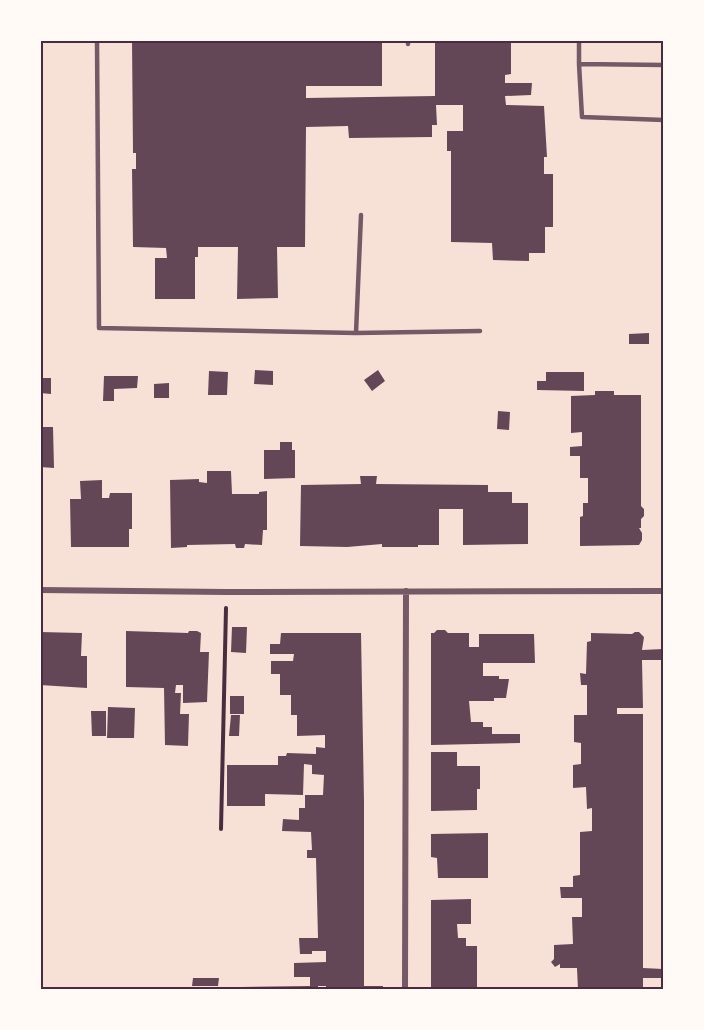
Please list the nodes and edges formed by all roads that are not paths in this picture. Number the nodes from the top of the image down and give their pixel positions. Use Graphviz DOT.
graph roads {
  1 [pos="97,40"];
  2 [pos="579,40"];
  3 [pos="579,64"];
  4 [pos="663,65"];
  5 [pos="663,120"];
  6 [pos="361,214"];
  7 [pos="480,331"];
  8 [pos="356,333"];
  9 [pos="40,590"];
  10 [pos="406,591"];
  11 [pos="663,591"];
  12 [pos="405,990"];
  1 -- 8 [label="lane"];
  2 -- 3 [label="lane"];
  3 -- 4 [label="lane"];
  3 -- 5 [label="lane"];
  6 -- 8 [label="lane"];
  7 -- 8 [label="lane"];
  9 -- 10 [label="street"];
  10 -- 11 [label="street"];
  10 -- 12 [label="street"];
}
